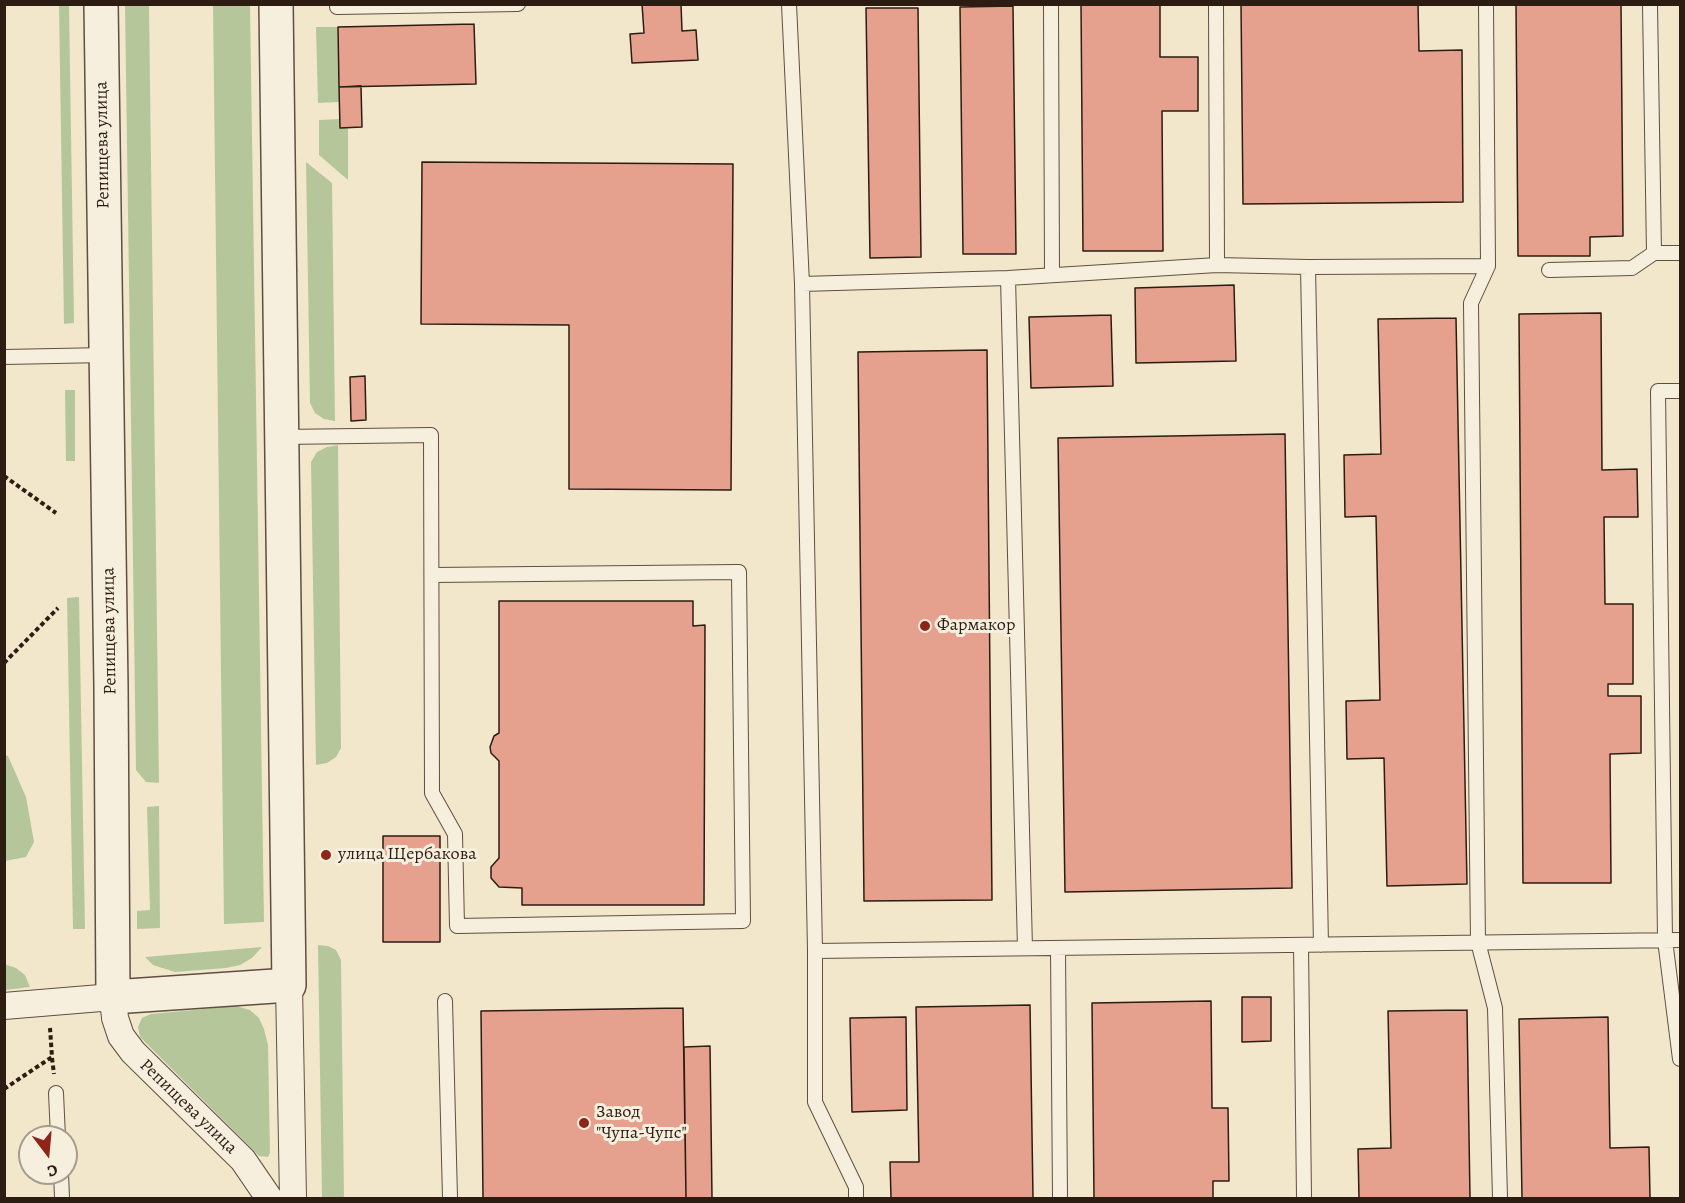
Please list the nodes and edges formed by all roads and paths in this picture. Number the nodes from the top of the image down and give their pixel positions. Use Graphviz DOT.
graph roads {
  1 [pos="101,4"];
  2 [pos="276,4"];
  3 [pos="518,4"];
  4 [pos="789,4"];
  5 [pos="1051,4"];
  6 [pos="1216,4"];
  7 [pos="1486,4"];
  8 [pos="1650,4"];
  9 [pos="337,7"];
  10 [pos="1654,253"];
  11 [pos="1680,253"];
  12 [pos="1217,265"];
  13 [pos="1488,266"];
  14 [pos="1308,267"];
  15 [pos="1549,270"];
  16 [pos="1052,275"];
  17 [pos="1008,278"];
  18 [pos="801,284"];
  19 [pos="106,356"];
  20 [pos="4,357"];
  21 [pos="1680,391"];
  22 [pos="282,437"];
  23 [pos="4,476"];
  24 [pos="56,513"];
  25 [pos="432,575"];
  26 [pos="58,608"];
  27 [pos="4,663"];
  28 [pos="1665,940"];
  29 [pos="1680,940"];
  30 [pos="1478,942"];
  31 [pos="1301,945"];
  32 [pos="1321,945"];
  33 [pos="1025,948"];
  34 [pos="1058,948"];
  35 [pos="815,951"];
  36 [pos="289,985"];
  37 [pos="113,997"];
  38 [pos="445,1001"];
  39 [pos="4,1006"];
  40 [pos="50,1023"];
  41 [pos="1680,1059"];
  42 [pos="4,1089"];
  43 [pos="56,1093"];
  44 [pos="57,1125"];
  45 [pos="269,1198"];
  46 [pos="293,1198"];
  47 [pos="450,1198"];
  48 [pos="856,1198"];
  49 [pos="1060,1198"];
  50 [pos="1304,1198"];
  51 [pos="1500,1198"];
  1 -- 19 [label="street, Репищева улица"];
  2 -- 22 [label="street"];
  3 -- 9 [label="lane"];
  4 -- 18 [label="lane"];
  5 -- 16 [label="lane"];
  6 -- 12 [label="lane"];
  7 -- 13 [label="lane"];
  8 -- 10 [label="lane"];
  10 -- 11 [label="lane"];
  10 -- 15 [label="lane"];
  12 -- 14 [label="lane"];
  12 -- 16 [label="lane"];
  13 -- 14 [label="lane"];
  13 -- 30 [label="lane"];
  14 -- 32 [label="lane"];
  16 -- 17 [label="lane"];
  17 -- 18 [label="lane"];
  17 -- 33 [label="lane"];
  18 -- 35 [label="lane"];
  19 -- 20 [label="lane"];
  19 -- 37 [label="street, Репищева улица"];
  21 -- 28 [label="lane"];
  22 -- 25 [label="lane"];
  22 -- 36 [label="street"];
  23 -- 24 [label="path"];
  25 -- 25 [label="lane"];
  26 -- 27 [label="path"];
  28 -- 29 [label="lane"];
  28 -- 30 [label="lane"];
  28 -- 41 [label="lane"];
  30 -- 32 [label="lane"];
  30 -- 51 [label="lane"];
  31 -- 32 [label="lane"];
  31 -- 34 [label="lane"];
  31 -- 50 [label="lane"];
  33 -- 34 [label="lane"];
  33 -- 35 [label="lane"];
  34 -- 49 [label="lane"];
  35 -- 48 [label="lane"];
  36 -- 37 [label="street"];
  36 -- 46 [label="street"];
  37 -- 39 [label="street"];
  37 -- 45 [label="street, Репищева улица"];
  38 -- 47 [label="lane"];
  40 -- 42 [label="path"];
  43 -- 44 [label="lane"];
}
